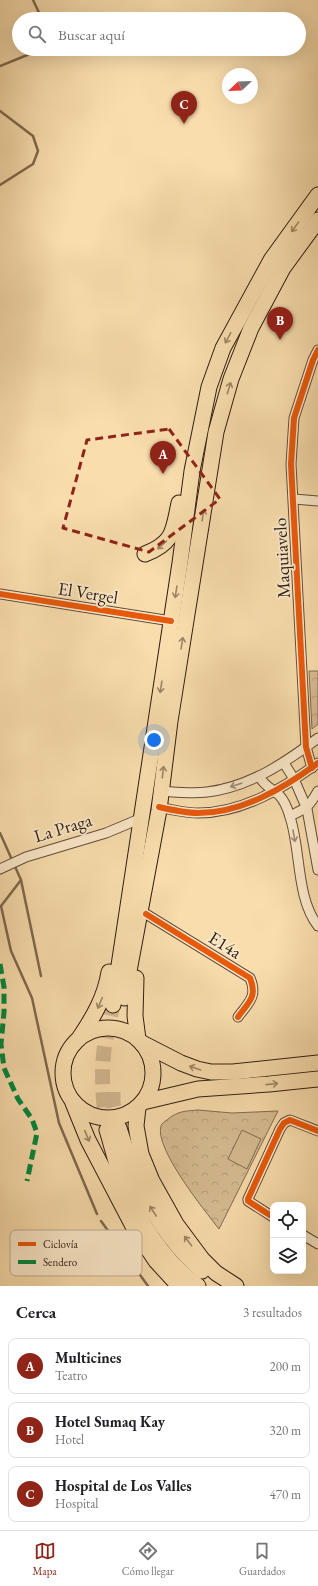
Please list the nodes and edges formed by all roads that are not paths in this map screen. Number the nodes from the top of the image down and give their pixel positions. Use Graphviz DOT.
graph roads {
  1 [pos="318,195"];
  2 [pos="318,220"];
  3 [pos="318,350"];
  4 [pos="192,471"];
  5 [pos="294,499"];
  6 [pos="318,501"];
  7 [pos="145,554"];
  8 [pos="0,594"];
  9 [pos="171,621"];
  10 [pos="318,738"];
  11 [pos="306,747"];
  12 [pos="284,763"];
  13 [pos="315,765"];
  14 [pos="259,776"];
  15 [pos="294,779"];
  16 [pos="146,787"];
  17 [pos="161,791"];
  18 [pos="273,791"];
  19 [pos="318,791"];
  20 [pos="307,808"];
  21 [pos="159,809"];
  22 [pos="290,816"];
  23 [pos="137,820"];
  24 [pos="0,869"];
  25 [pos="318,870"];
  26 [pos="146,914"];
  27 [pos="315,914"];
  28 [pos="318,926"];
  29 [pos="238,1017"];
  30 [pos="79,1038"];
  31 [pos="140,1041"];
  32 [pos="318,1063"];
  33 [pos="318,1079"];
  34 [pos="72,1100"];
  35 [pos="140,1105"];
  36 [pos="318,1131"];
  37 [pos="270,1215"];
  38 [pos="135,1230"];
  39 [pos="306,1237"];
  40 [pos="142,1240"];
  41 [pos="318,1244"];
  42 [pos="179,1286"];
  43 [pos="198,1286"];
  44 [pos="229,1286"];
  45 [pos="236,1286"];
  1 -- 4 [label="main road, one-way"];
  17 -- 2 [label="main road, one-way"];
  3 -- 5 [label="street, Maquiavelo"];
  4 -- 7 [label="main road, one-way"];
  4 -- 9 [label="main road, one-way"];
  5 -- 6 [label="street"];
  5 -- 11 [label="street, Maquiavelo"];
  8 -- 9 [label="street, El Vergel"];
  9 -- 16 [label="main road, one-way"];
  10 -- 11 [label="street"];
  11 -- 12 [label="street"];
  11 -- 13 [label="street, Maquiavelo"];
  12 -- 14 [label="street"];
  12 -- 15 [label="street"];
  13 -- 15 [label="street"];
  14 -- 17 [label="street, one-way"];
  14 -- 18 [label="street"];
  15 -- 18 [label="street"];
  15 -- 20 [label="street"];
  16 -- 21 [label="main road"];
  16 -- 23 [label="main road"];
  17 -- 21 [label="main road"];
  18 -- 21 [label="street"];
  18 -- 22 [label="street"];
  19 -- 20 [label="street"];
  20 -- 22 [label="street"];
  20 -- 25 [label="street"];
  21 -- 26 [label="main road"];
  22 -- 27 [label="street, one-way"];
  23 -- 24 [label="street, La Praga"];
  23 -- 30 [label="main road, one-way"];
  26 -- 29 [label="street, E14a"];
  26 -- 31 [label="main road"];
  27 -- 28 [label="street"];
  30 -- 31 [label="main road"];
  30 -- 34 [label="main road"];
  32 -- 31 [label="main road, one-way"];
  31 -- 35 [label="main road"];
  35 -- 33 [label="main road, one-way"];
  34 -- 35 [label="main road"];
  34 -- 38 [label="main road, one-way"];
  45 -- 35 [label="main road, one-way"];
  36 -- 37 [label="street"];
  39 -- 41 [label="street"];
  40 -- 42 [label="main road, one-way"];
  44 -- 43 [label="main road, one-way"];
}
